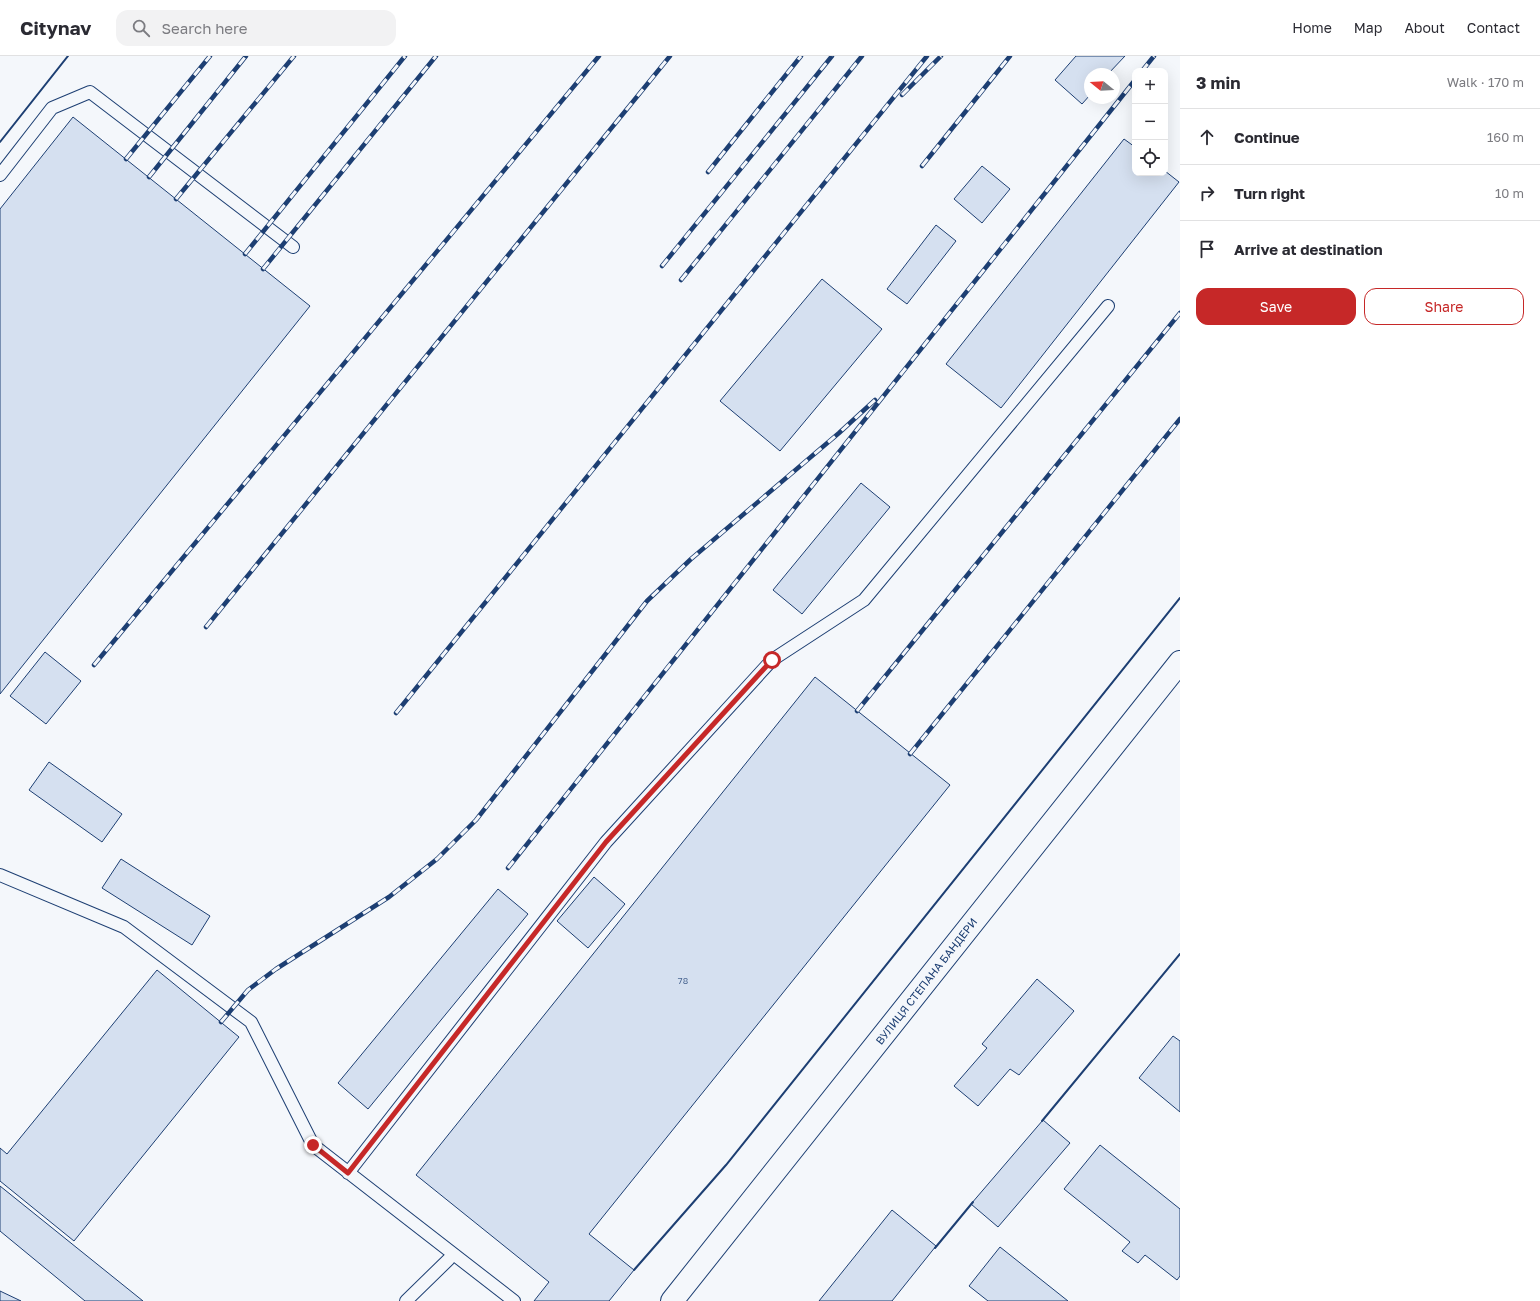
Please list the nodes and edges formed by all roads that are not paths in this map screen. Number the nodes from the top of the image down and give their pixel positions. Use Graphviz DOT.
graph roads {
  1 [pos="0,175"];
  2 [pos="293,248"];
  3 [pos="1108,306"];
  4 [pos="1180,662"];
  5 [pos="0,875"];
  6 [pos="348,1173"];
  7 [pos="449,1259"];
  8 [pos="406,1301"];
  9 [pos="514,1301"];
  10 [pos="672,1301"];
  1 -- 2 [label="lane"];
  3 -- 6 [label="lane"];
  4 -- 10 [label="street, ВУЛИЦЯ СТЕПАНА БАНДЕРИ"];
  5 -- 6 [label="lane"];
  6 -- 9 [label="lane"];
  7 -- 8 [label="lane"];
}
